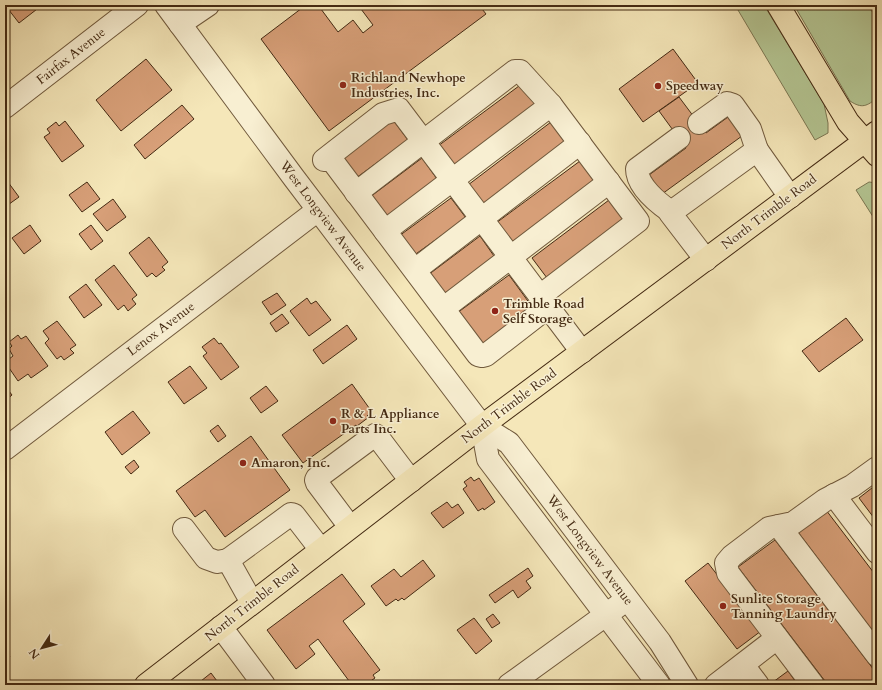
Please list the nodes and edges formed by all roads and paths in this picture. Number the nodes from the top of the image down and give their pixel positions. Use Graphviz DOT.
graph roads {
  1 [pos="137,5"];
  2 [pos="166,5"];
  3 [pos="208,5"];
  4 [pos="778,5"];
  5 [pos="180,24"];
  6 [pos="551,105"];
  7 [pos="5,107"];
  8 [pos="699,124"];
  9 [pos="679,138"];
  10 [pos="423,142"];
  11 [pos="580,143"];
  12 [pos="873,143"];
  13 [pos="757,150"];
  14 [pos="452,180"];
  15 [pos="609,182"];
  16 [pos="356,193"];
  17 [pos="790,197"];
  18 [pos="318,210"];
  19 [pos="671,212"];
  20 [pos="482,219"];
  21 [pos="385,231"];
  22 [pos="510,257"];
  23 [pos="706,260"];
  24 [pos="415,270"];
  25 [pos="544,302"];
  26 [pos="444,308"];
  27 [pos="582,352"];
  28 [pos="482,426"];
  29 [pos="5,449"];
  30 [pos="877,468"];
  31 [pos="411,481"];
  32 [pos="834,495"];
  33 [pos="779,526"];
  34 [pos="350,527"];
  35 [pos="184,529"];
  36 [pos="320,550"];
  37 [pos="877,552"];
  38 [pos="228,560"];
  39 [pos="627,599"];
  40 [pos="252,603"];
  41 [pos="606,614"];
  42 [pos="221,627"];
  43 [pos="777,638"];
  44 [pos="877,655"];
  45 [pos="743,665"];
  46 [pos="146,685"];
  47 [pos="264,685"];
  48 [pos="509,685"];
  49 [pos="659,685"];
  50 [pos="687,685"];
  51 [pos="716,685"];
  52 [pos="758,685"];
  53 [pos="813,685"];
  1 -- 7 [label="street, Fairfax Avenue"];
  2 -- 5 [label="street, West Longview Avenue"];
  3 -- 5 [label="street"];
  4 -- 12 [label="main road"];
  5 -- 18 [label="street, West Longview Avenue"];
  6 -- 10 [label="street"];
  6 -- 11 [label="street"];
  6 -- 14 [label="street"];
  8 -- 13 [label="street"];
  9 -- 19 [label="street"];
  10 -- 14 [label="street"];
  10 -- 16 [label="street"];
  10 -- 16 [label="street"];
  11 -- 15 [label="street"];
  11 -- 20 [label="street"];
  12 -- 17 [label="main road, North Trimble Road"];
  13 -- 17 [label="street"];
  13 -- 19 [label="street"];
  14 -- 20 [label="street"];
  14 -- 21 [label="street"];
  15 -- 22 [label="street"];
  15 -- 25 [label="street"];
  16 -- 21 [label="street"];
  17 -- 23 [label="main road, North Trimble Road"];
  18 -- 28 [label="street, West Longview Avenue"];
  18 -- 29 [label="street, Lenox Avenue"];
  19 -- 23 [label="street"];
  20 -- 22 [label="street"];
  20 -- 24 [label="street"];
  21 -- 24 [label="street"];
  22 -- 25 [label="street"];
  22 -- 26 [label="street"];
  23 -- 27 [label="main road, North Trimble Road"];
  24 -- 26 [label="street"];
  25 -- 26 [label="street"];
  25 -- 27 [label="street"];
  27 -- 28 [label="main road, North Trimble Road"];
  28 -- 31 [label="main road, North Trimble Road"];
  28 -- 39 [label="street, West Longview Avenue"];
  28 -- 41 [label="street, West Longview Avenue"];
  30 -- 32 [label="street"];
  31 -- 34 [label="main road, North Trimble Road"];
  31 -- 34 [label="street"];
  32 -- 33 [label="street"];
  32 -- 37 [label="street"];
  33 -- 43 [label="street"];
  33 -- 44 [label="street"];
  34 -- 36 [label="main road, North Trimble Road"];
  35 -- 38 [label="street"];
  36 -- 38 [label="street"];
  36 -- 40 [label="main road, North Trimble Road"];
  38 -- 40 [label="street"];
  39 -- 41 [label="street"];
  39 -- 50 [label="street, West Longview Avenue"];
  40 -- 42 [label="main road, North Trimble Road"];
  41 -- 48 [label="street"];
  41 -- 49 [label="street, West Longview Avenue"];
  42 -- 46 [label="main road, North Trimble Road"];
  42 -- 47 [label="street"];
  43 -- 45 [label="street"];
  43 -- 53 [label="street"];
  45 -- 51 [label="street"];
  45 -- 52 [label="street"];
}
